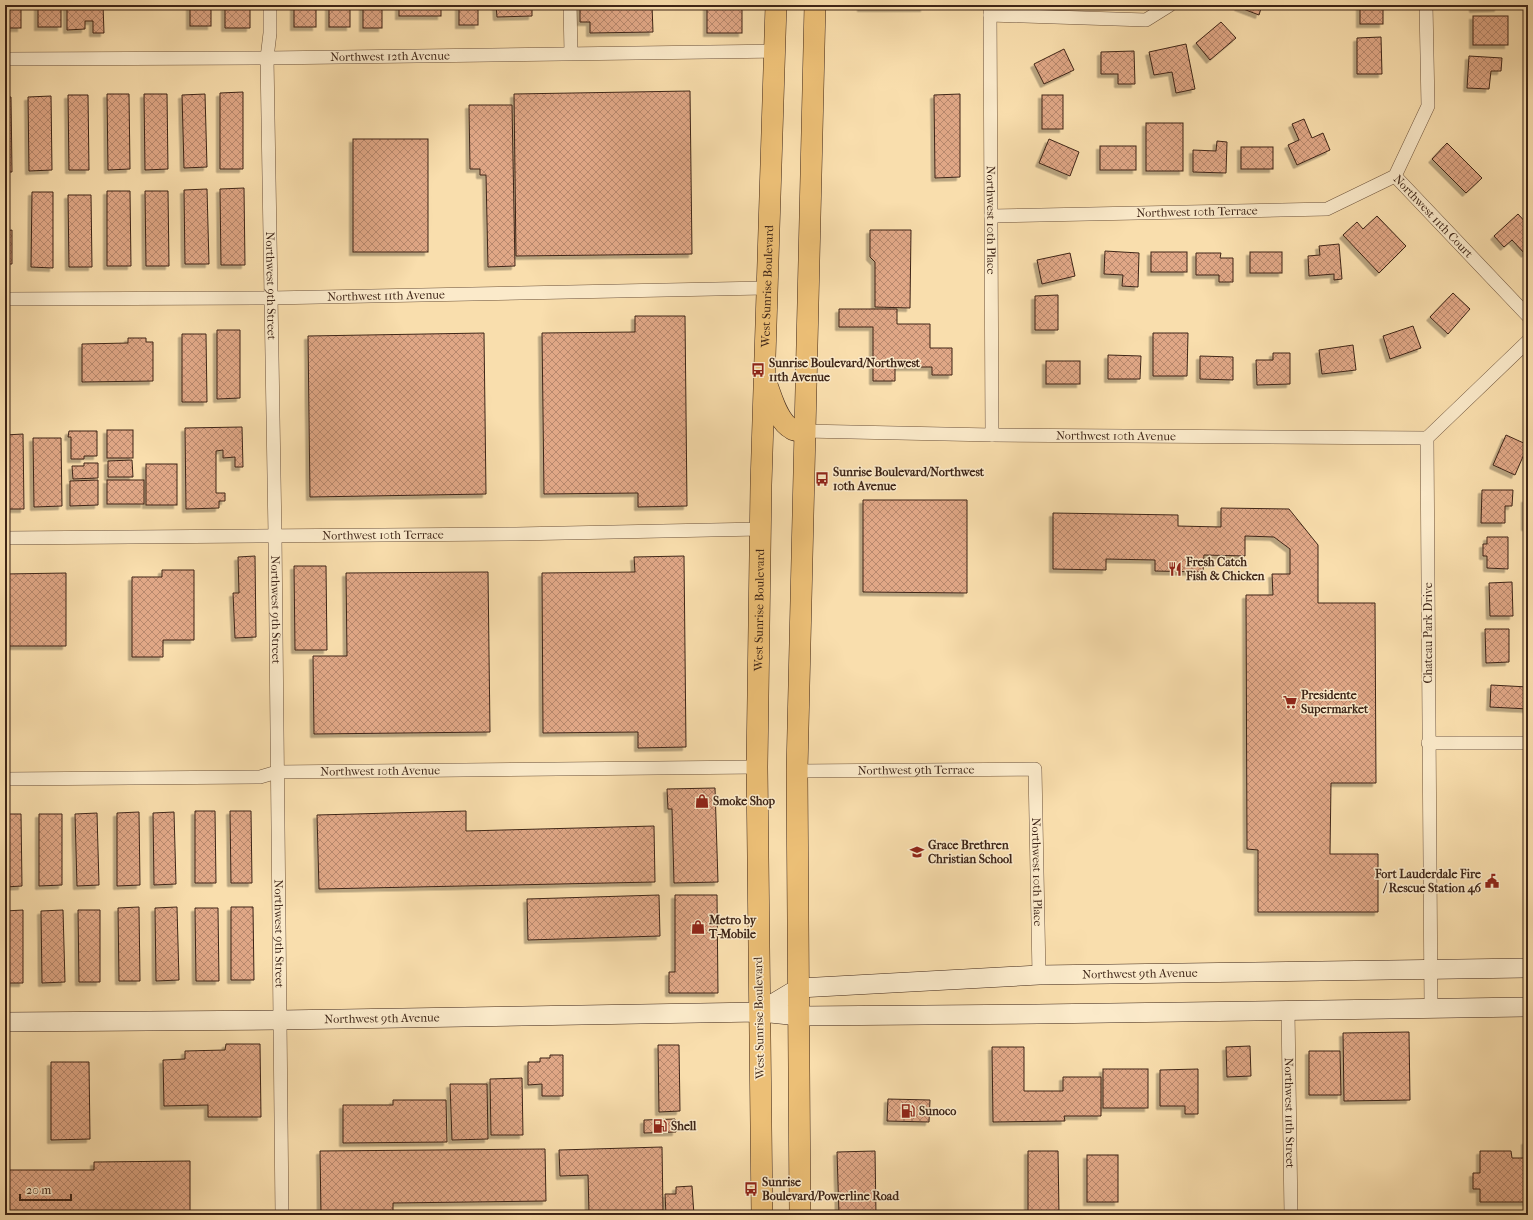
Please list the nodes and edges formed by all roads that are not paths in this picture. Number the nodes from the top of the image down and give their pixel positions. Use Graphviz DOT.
graph roads {
  1 [pos="270,5"];
  2 [pos="570,5"];
  3 [pos="776,5"];
  4 [pos="815,5"];
  5 [pos="1170,5"];
  6 [pos="1426,5"];
  7 [pos="990,10"];
  8 [pos="774,51"];
  9 [pos="571,53"];
  10 [pos="267,58"];
  11 [pos="5,59"];
  12 [pos="1395,176"];
  13 [pos="991,216"];
  14 [pos="767,288"];
  15 [pos="270,298"];
  16 [pos="5,299"];
  17 [pos="1528,316"];
  18 [pos="1528,341"];
  19 [pos="764,377"];
  20 [pos="804,431"];
  21 [pos="992,435"];
  22 [pos="1427,438"];
  23 [pos="760,529"];
  24 [pos="274,535"];
  25 [pos="5,538"];
  26 [pos="1428,743"];
  27 [pos="1528,743"];
  28 [pos="757,767"];
  29 [pos="1035,769"];
  30 [pos="797,771"];
  31 [pos="277,772"];
  32 [pos="5,780"];
  33 [pos="1528,968"];
  34 [pos="1430,969"];
  35 [pos="1039,976"];
  36 [pos="799,988"];
  37 [pos="1430,1007"];
  38 [pos="1528,1007"];
  39 [pos="1288,1011"];
  40 [pos="759,1012"];
  41 [pos="799,1016"];
  42 [pos="280,1020"];
  43 [pos="5,1022"];
  44 [pos="282,1215"];
  45 [pos="762,1215"];
  46 [pos="800,1215"];
  47 [pos="1291,1215"];
  1 -- 10 [label="street, Northwest 9th Street"];
  2 -- 9 [label="street"];
  3 -- 8 [label="main road, West Sunrise Boulevard"];
  4 -- 20 [label="main road"];
  5 -- 7 [label="street"];
  6 -- 12 [label="street, Northwest 11th Court"];
  7 -- 13 [label="street, Northwest 10th Place"];
  8 -- 9 [label="street, Northwest 12th Avenue"];
  8 -- 14 [label="main road, West Sunrise Boulevard"];
  9 -- 10 [label="street, Northwest 12th Avenue"];
  10 -- 11 [label="street, Northwest 12th Avenue"];
  10 -- 15 [label="street, Northwest 9th Street"];
  12 -- 13 [label="street, Northwest 10th Terrace"];
  12 -- 17 [label="street, Northwest 11th Court"];
  13 -- 21 [label="street, Northwest 10th Place"];
  14 -- 15 [label="street, Northwest 11th Avenue"];
  14 -- 19 [label="main road, West Sunrise Boulevard"];
  15 -- 16 [label="street, Northwest 11th Avenue"];
  15 -- 24 [label="street, Northwest 9th Street"];
  18 -- 22 [label="street"];
  19 -- 20 [label="main road"];
  19 -- 23 [label="main road, West Sunrise Boulevard"];
  20 -- 21 [label="street, Northwest 10th Avenue"];
  20 -- 30 [label="main road"];
  21 -- 22 [label="street, Northwest 10th Avenue"];
  22 -- 26 [label="street, Chateau Park Drive"];
  23 -- 24 [label="street, Northwest 10th Terrace"];
  23 -- 28 [label="main road, West Sunrise Boulevard"];
  24 -- 25 [label="street, Northwest 10th Terrace"];
  24 -- 31 [label="street, Northwest 9th Street"];
  26 -- 27 [label="street"];
  26 -- 34 [label="street, Chateau Park Drive"];
  28 -- 31 [label="street, Northwest 10th Avenue"];
  28 -- 40 [label="main road, West Sunrise Boulevard"];
  29 -- 30 [label="street, Northwest 9th Terrace"];
  29 -- 35 [label="street, Northwest 10th Place"];
  30 -- 36 [label="main road"];
  31 -- 32 [label="street, Northwest 10th Avenue"];
  31 -- 42 [label="street, Northwest 9th Street"];
  33 -- 34 [label="main road, Northwest 9th Avenue"];
  34 -- 35 [label="main road, Northwest 9th Avenue"];
  34 -- 37 [label="street, Chateau Park Drive"];
  35 -- 36 [label="main road, Northwest 9th Avenue"];
  36 -- 40 [label="main road, Northwest 9th Avenue"];
  36 -- 41 [label="main road"];
  37 -- 38 [label="main road, Northwest 9th Avenue"];
  37 -- 39 [label="main road, Northwest 9th Avenue"];
  39 -- 41 [label="main road, Northwest 9th Avenue"];
  39 -- 47 [label="street, Northwest 11th Street"];
  40 -- 41 [label="main road, Northwest 9th Avenue"];
  40 -- 42 [label="main road, Northwest 9th Avenue"];
  40 -- 45 [label="main road, West Sunrise Boulevard"];
  41 -- 46 [label="main road"];
  42 -- 43 [label="main road, Northwest 9th Avenue"];
  42 -- 44 [label="street, Northwest 9th Street"];
}
